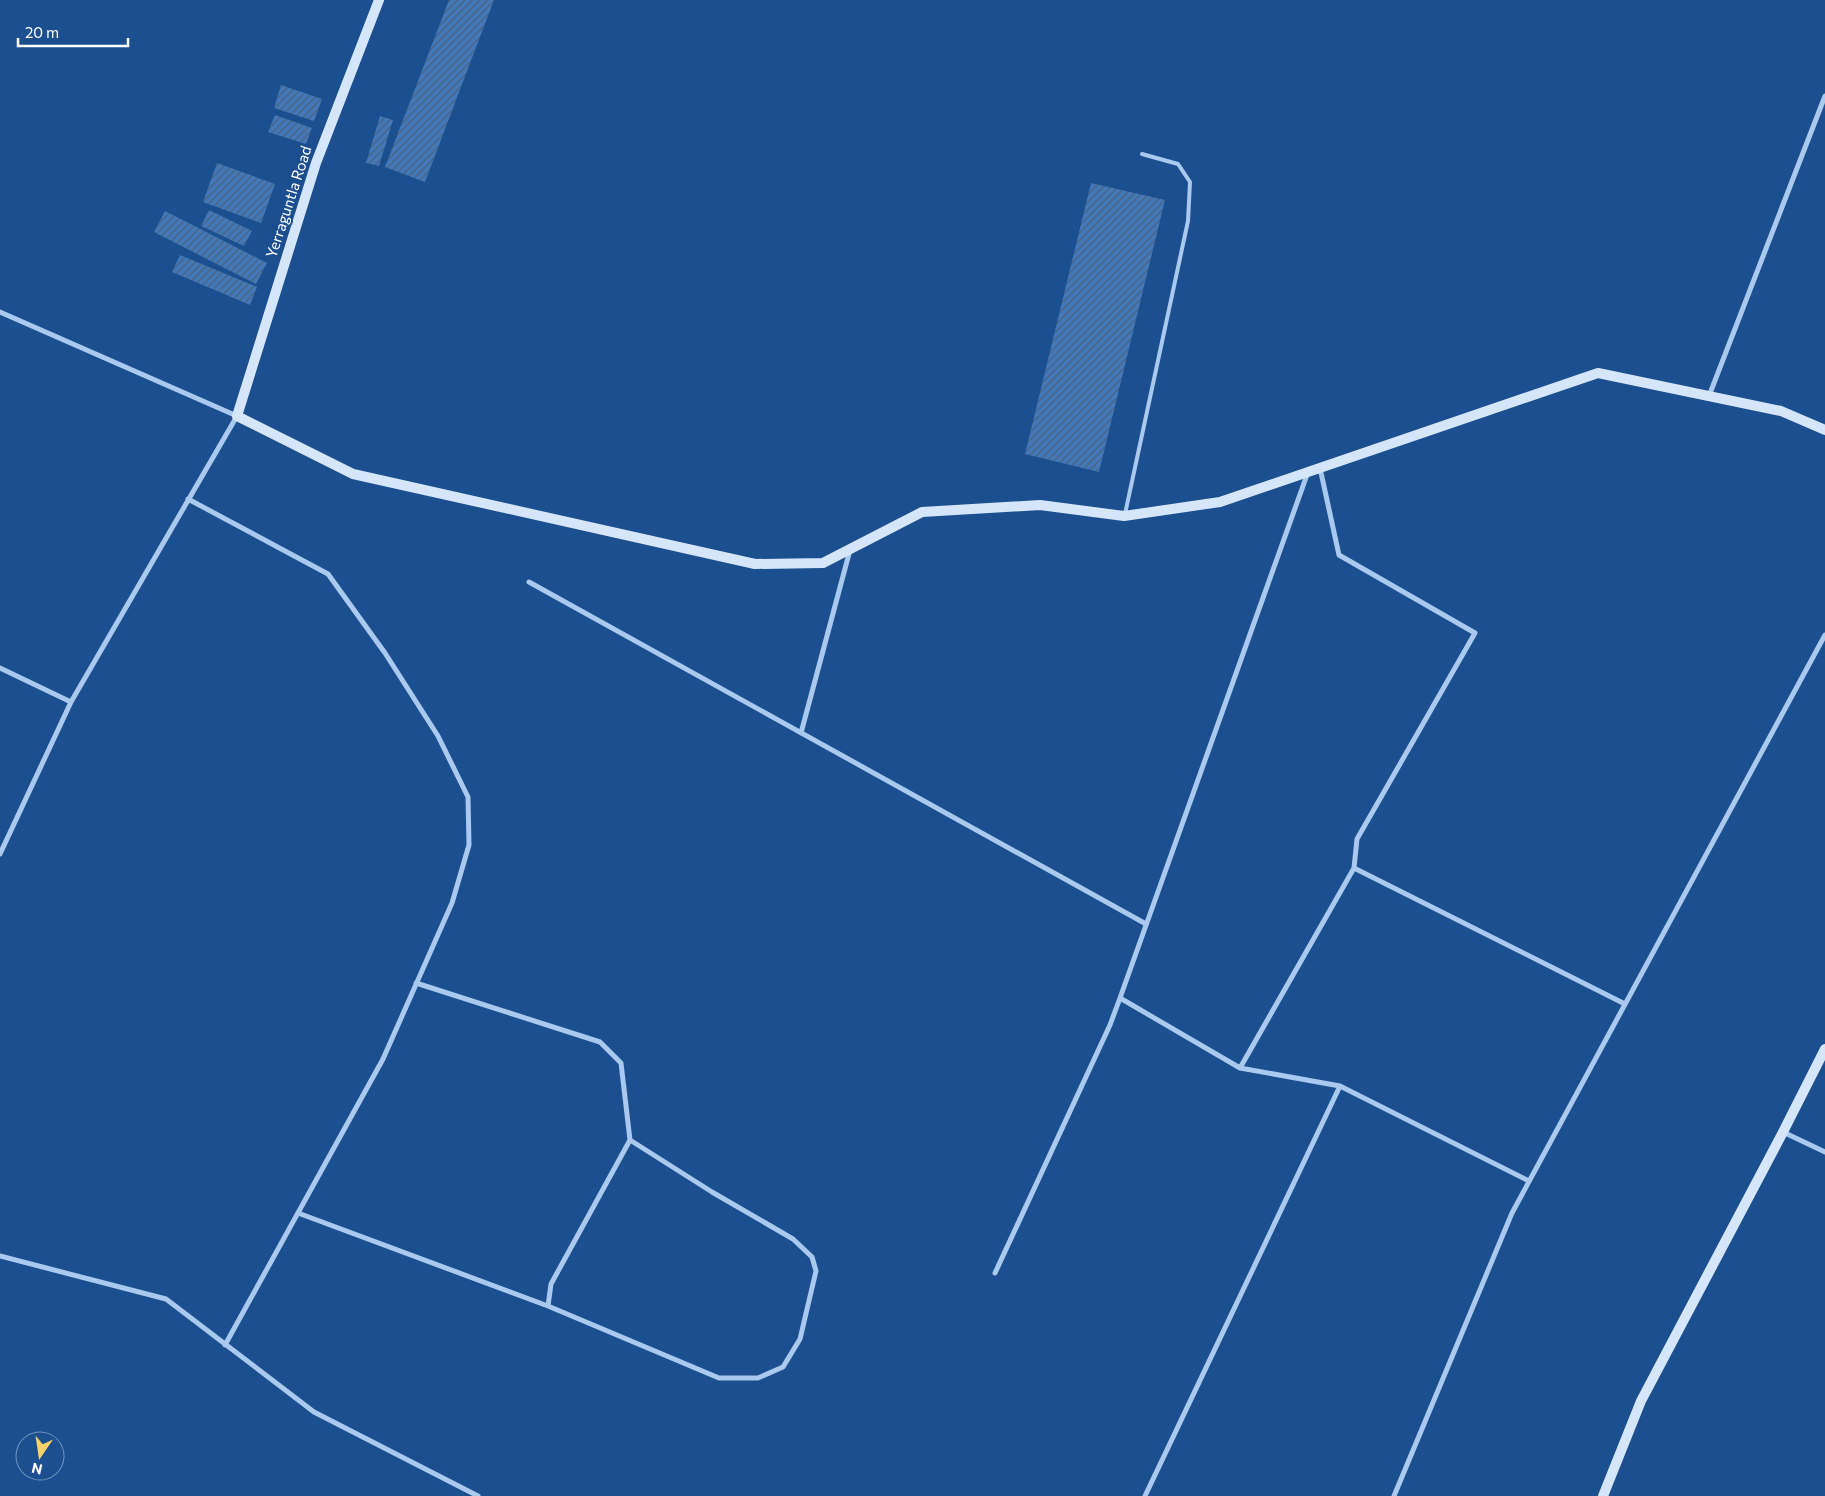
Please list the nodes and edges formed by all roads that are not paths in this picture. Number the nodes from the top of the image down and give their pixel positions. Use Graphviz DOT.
graph roads {
  1 [pos="379,0"];
  2 [pos="1825,96"];
  3 [pos="1142,154"];
  4 [pos="0,312"];
  5 [pos="1708,396"];
  6 [pos="237,416"];
  7 [pos="1825,430"];
  8 [pos="1320,468"];
  9 [pos="1308,472"];
  10 [pos="188,499"];
  11 [pos="1124,516"];
  12 [pos="850,549"];
  13 [pos="529,582"];
  14 [pos="1825,635"];
  15 [pos="0,668"];
  16 [pos="71,702"];
  17 [pos="801,733"];
  18 [pos="0,854"];
  19 [pos="1354,868"];
  20 [pos="1146,924"];
  21 [pos="416,984"];
  22 [pos="1120,998"];
  23 [pos="1626,1004"];
  24 [pos="1825,1049"];
  25 [pos="1240,1068"];
  26 [pos="1340,1086"];
  27 [pos="1784,1132"];
  28 [pos="630,1140"];
  29 [pos="1825,1152"];
  30 [pos="1529,1182"];
  31 [pos="298,1213"];
  32 [pos="0,1256"];
  33 [pos="995,1273"];
  34 [pos="548,1306"];
  35 [pos="225,1345"];
  36 [pos="478,1496"];
  37 [pos="1145,1496"];
  38 [pos="1394,1496"];
  39 [pos="1603,1496"];
  1 -- 6 [label="street, Yerraguntla Road"];
  2 -- 5 [label="street"];
  3 -- 11 [label="lane"];
  4 -- 6 [label="street"];
  5 -- 7 [label="street"];
  5 -- 8 [label="street"];
  6 -- 10 [label="street"];
  6 -- 12 [label="street"];
  8 -- 9 [label="street"];
  8 -- 19 [label="street"];
  9 -- 11 [label="street"];
  9 -- 20 [label="street"];
  10 -- 16 [label="street"];
  10 -- 21 [label="street"];
  11 -- 12 [label="street"];
  12 -- 17 [label="street"];
  13 -- 17 [label="street"];
  14 -- 23 [label="street"];
  15 -- 16 [label="street"];
  16 -- 18 [label="street"];
  17 -- 20 [label="street"];
  19 -- 23 [label="street"];
  19 -- 25 [label="street"];
  20 -- 22 [label="street"];
  21 -- 28 [label="street"];
  21 -- 31 [label="street"];
  22 -- 25 [label="street"];
  22 -- 33 [label="street"];
  23 -- 30 [label="street"];
  24 -- 27 [label="street"];
  25 -- 26 [label="street"];
  26 -- 30 [label="street"];
  26 -- 37 [label="street"];
  27 -- 29 [label="street"];
  27 -- 39 [label="street"];
  28 -- 34 [label="street"];
  28 -- 34 [label="street"];
  30 -- 38 [label="street"];
  31 -- 34 [label="street"];
  31 -- 35 [label="street"];
  32 -- 35 [label="street"];
  35 -- 36 [label="street"];
}
